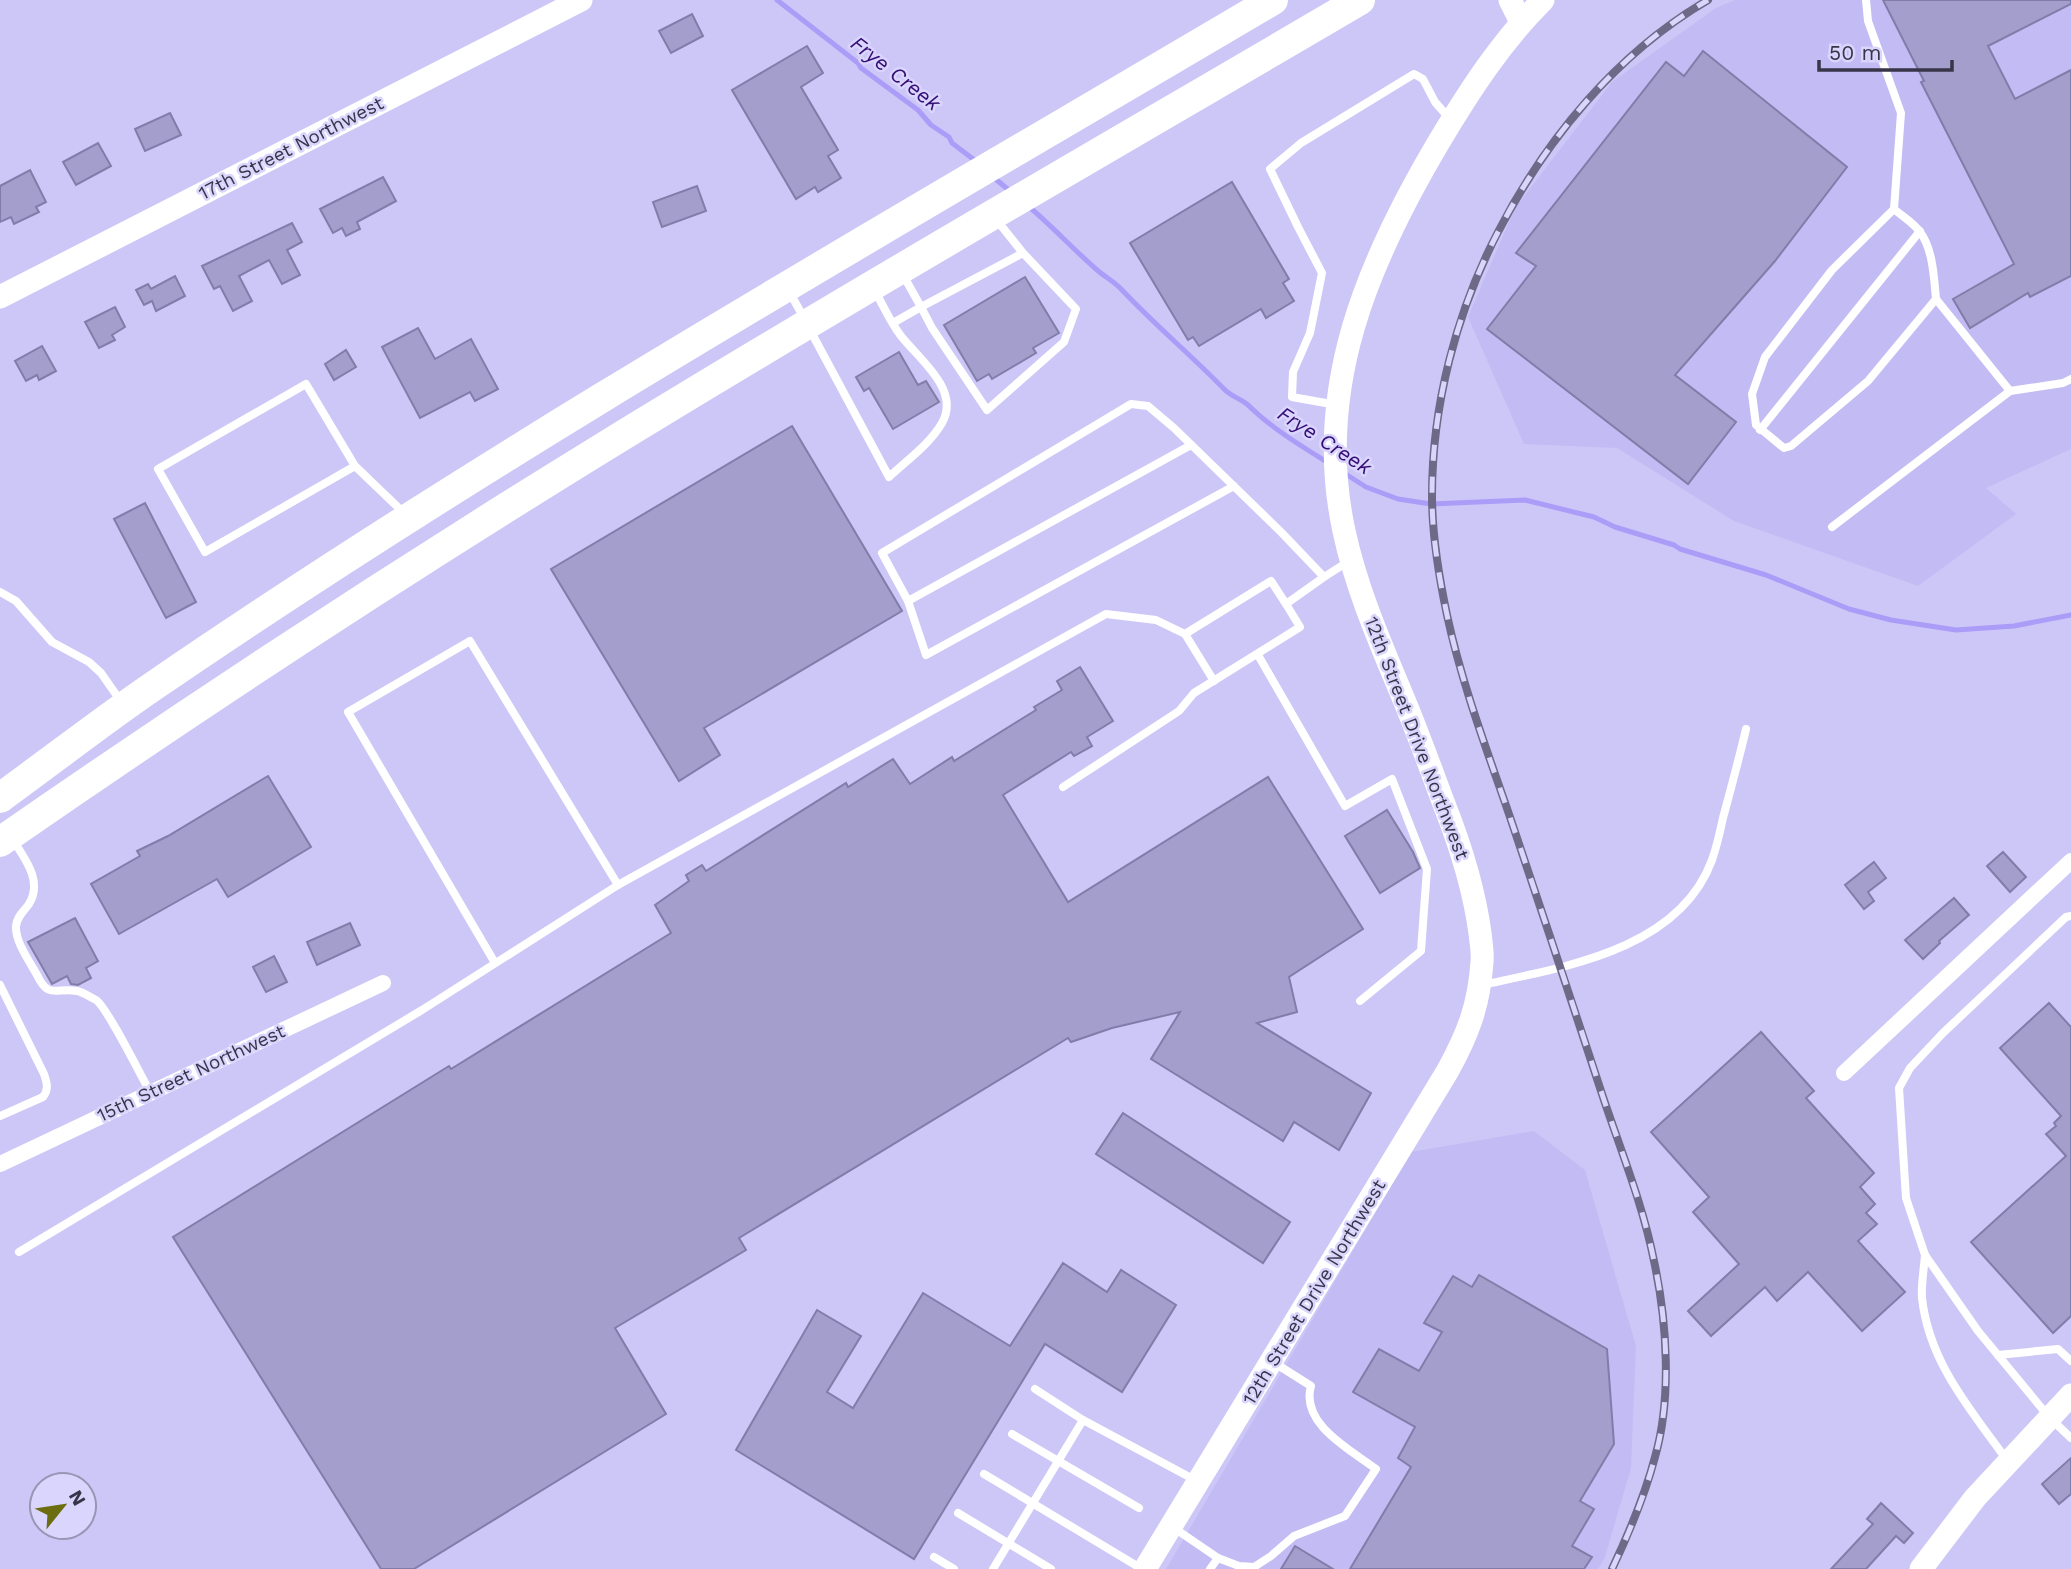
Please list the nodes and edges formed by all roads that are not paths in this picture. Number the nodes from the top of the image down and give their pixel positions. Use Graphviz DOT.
graph roads {
  1 [pos="581,0"];
  2 [pos="1273,0"];
  3 [pos="1360,0"];
  4 [pos="1510,0"];
  5 [pos="1543,0"];
  6 [pos="1866,0"];
  7 [pos="1521,22"];
  8 [pos="1451,121"];
  9 [pos="1894,209"];
  10 [pos="994,215"];
  11 [pos="1920,231"];
  12 [pos="1023,253"];
  13 [pos="900,270"];
  14 [pos="787,287"];
  15 [pos="873,287"];
  16 [pos="0,297"];
  17 [pos="1936,299"];
  18 [pos="921,307"];
  19 [pos="893,323"];
  20 [pos="808,325"];
  21 [pos="2071,379"];
  22 [pos="2010,391"];
  23 [pos="1337,405"];
  24 [pos="1760,430"];
  25 [pos="1191,445"];
  26 [pos="355,466"];
  27 [pos="1234,486"];
  28 [pos="409,519"];
  29 [pos="1832,527"];
  30 [pos="1351,559"];
  31 [pos="1324,578"];
  32 [pos="0,592"];
  33 [pos="908,601"];
  34 [pos="1286,604"];
  35 [pos="1185,634"];
  36 [pos="1258,655"];
  37 [pos="1214,681"];
  38 [pos="125,707"];
  39 [pos="1746,729"];
  40 [pos="1063,787"];
  41 [pos="0,798"];
  42 [pos="5,838"];
  43 [pos="2069,865"];
  44 [pos="618,886"];
  45 [pos="2071,916"];
  46 [pos="495,963"];
  47 [pos="383,983"];
  48 [pos="0,985"];
  49 [pos="1479,985"];
  50 [pos="1360,1001"];
  51 [pos="1844,1073"];
  52 [pos="150,1092"];
  53 [pos="0,1116"];
  54 [pos="0,1164"];
  55 [pos="19,1252"];
  56 [pos="1926,1255"];
  57 [pos="1998,1355"];
  58 [pos="2071,1361"];
  59 [pos="1272,1362"];
  60 [pos="1035,1388"];
  61 [pos="2071,1395"];
  62 [pos="2049,1417"];
  63 [pos="1083,1420"];
  64 [pos="1012,1434"];
  65 [pos="2071,1438"];
  66 [pos="2008,1461"];
  67 [pos="1058,1462"];
  68 [pos="984,1474"];
  69 [pos="1198,1482"];
  70 [pos="1034,1502"];
  71 [pos="1139,1508"];
  72 [pos="958,1513"];
  73 [pos="1171,1526"];
  74 [pos="1009,1543"];
  75 [pos="934,1557"];
  76 [pos="1218,1558"];
  77 [pos="954,1569"];
  78 [pos="993,1569"];
  79 [pos="1052,1569"];
  80 [pos="1143,1569"];
  81 [pos="1210,1569"];
  82 [pos="1921,1569"];
  1 -- 16 [label="street, 17th Street Northwest"];
  2 -- 14 [label="highway"];
  3 -- 10 [label="highway"];
  4 -- 7 [label="street"];
  5 -- 7 [label="street, 12th Street Drive Northwest"];
  6 -- 9 [label="lane"];
  7 -- 8 [label="street, 12th Street Drive Northwest"];
  8 -- 23 [label="street, 12th Street Drive Northwest"];
  8 -- 23 [label="lane"];
  9 -- 11 [label="lane"];
  9 -- 24 [label="lane"];
  10 -- 12 [label="lane"];
  10 -- 13 [label="highway"];
  11 -- 17 [label="lane"];
  11 -- 24 [label="lane"];
  12 -- 18 [label="lane"];
  12 -- 18 [label="lane"];
  13 -- 15 [label="highway"];
  13 -- 18 [label="lane"];
  14 -- 20 [label="lane"];
  14 -- 28 [label="highway"];
  15 -- 19 [label="lane"];
  15 -- 20 [label="highway"];
  17 -- 22 [label="lane"];
  17 -- 24 [label="lane"];
  18 -- 19 [label="lane"];
  19 -- 20 [label="lane"];
  20 -- 42 [label="highway"];
  21 -- 22 [label="lane"];
  22 -- 29 [label="lane"];
  23 -- 30 [label="street, 12th Street Drive Northwest"];
  25 -- 27 [label="lane"];
  25 -- 33 [label="lane"];
  25 -- 33 [label="lane"];
  26 -- 26 [label="lane"];
  26 -- 28 [label="lane"];
  27 -- 31 [label="lane"];
  27 -- 33 [label="lane"];
  28 -- 38 [label="highway"];
  30 -- 31 [label="lane"];
  30 -- 49 [label="street, 12th Street Drive Northwest"];
  31 -- 34 [label="lane"];
  32 -- 38 [label="lane"];
  34 -- 35 [label="lane"];
  34 -- 36 [label="lane"];
  35 -- 37 [label="lane"];
  35 -- 44 [label="lane"];
  36 -- 37 [label="lane"];
  36 -- 50 [label="lane"];
  37 -- 40 [label="lane"];
  38 -- 41 [label="highway"];
  39 -- 49 [label="lane"];
  42 -- 52 [label="lane"];
  43 -- 51 [label="street"];
  44 -- 46 [label="lane"];
  44 -- 46 [label="lane"];
  45 -- 56 [label="lane"];
  46 -- 55 [label="lane"];
  47 -- 52 [label="street, 15th Street Northwest"];
  48 -- 53 [label="lane"];
  49 -- 59 [label="street, 12th Street Drive Northwest"];
  52 -- 54 [label="street, 15th Street Northwest"];
  56 -- 57 [label="lane"];
  56 -- 66 [label="lane"];
  57 -- 58 [label="lane"];
  57 -- 62 [label="lane"];
  59 -- 69 [label="street, 12th Street Drive Northwest"];
  59 -- 76 [label="lane"];
  60 -- 63 [label="lane"];
  61 -- 62 [label="street"];
  62 -- 65 [label="lane"];
  62 -- 66 [label="street"];
  63 -- 67 [label="lane"];
  63 -- 69 [label="lane"];
  64 -- 67 [label="lane"];
  66 -- 82 [label="street"];
  67 -- 70 [label="lane"];
  67 -- 71 [label="lane"];
  68 -- 70 [label="lane"];
  69 -- 73 [label="street, 12th Street Drive Northwest"];
  70 -- 74 [label="lane"];
  70 -- 80 [label="lane"];
  72 -- 74 [label="lane"];
  73 -- 76 [label="lane"];
  73 -- 80 [label="street, 12th Street Drive Northwest"];
  74 -- 78 [label="lane"];
  74 -- 79 [label="lane"];
  75 -- 77 [label="lane"];
  76 -- 81 [label="lane"];
}
